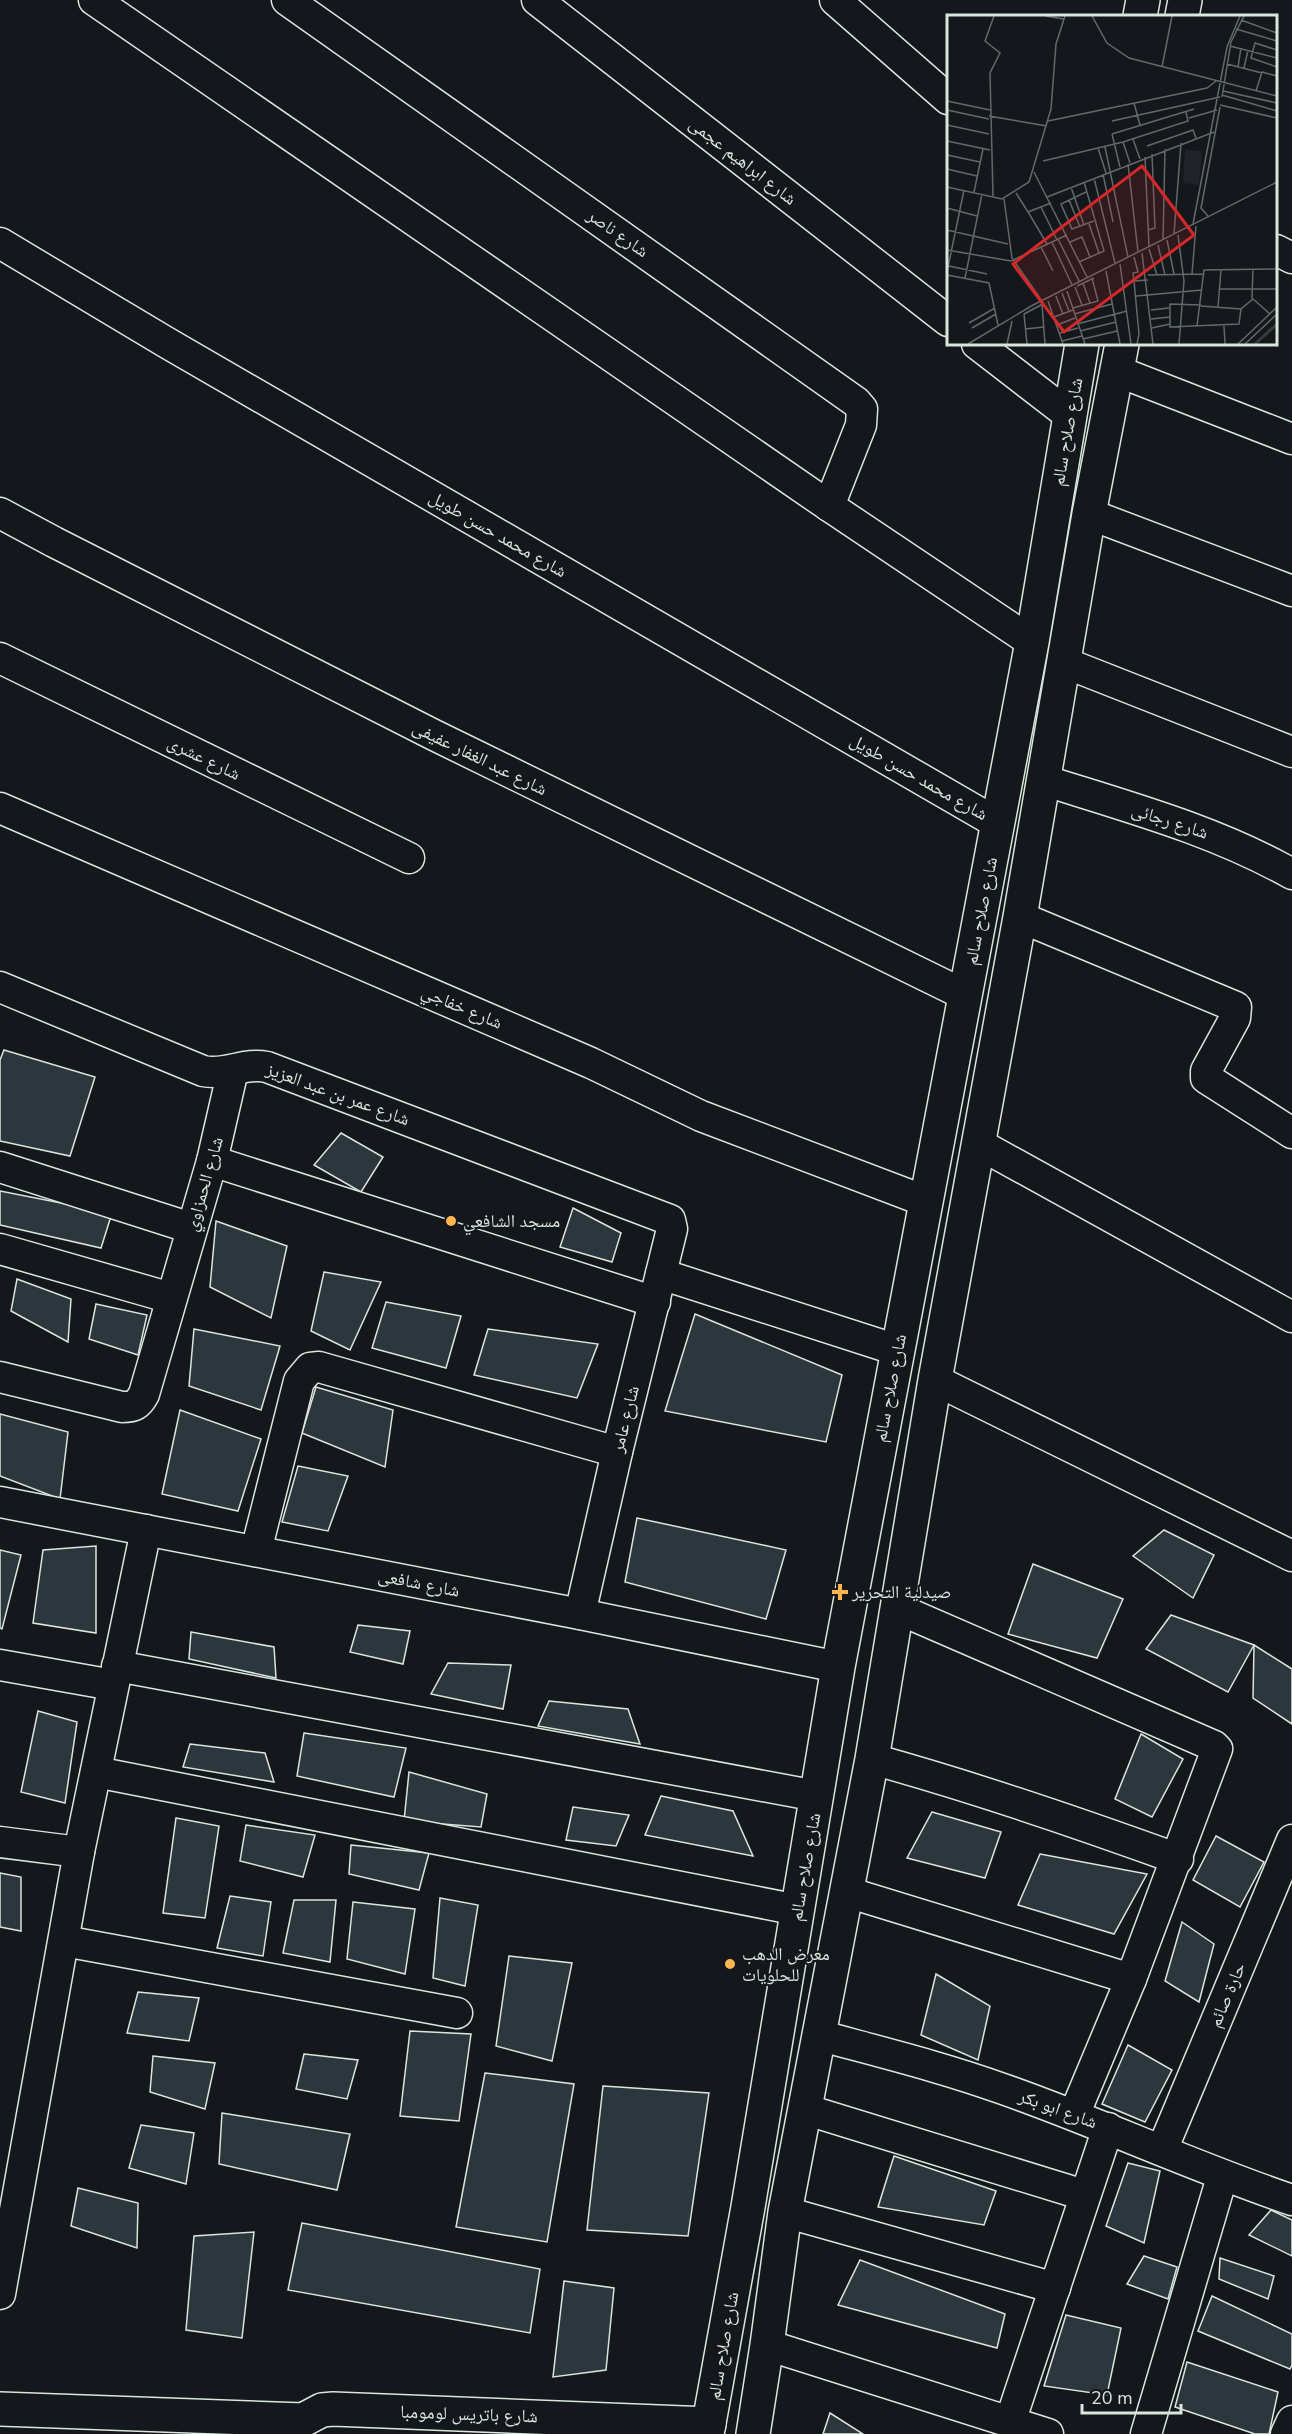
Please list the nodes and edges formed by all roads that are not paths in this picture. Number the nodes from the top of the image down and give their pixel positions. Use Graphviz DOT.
graph roads {
  1 [pos="94,0"];
  2 [pos="287,0"];
  3 [pos="537,0"];
  4 [pos="835,0"];
  5 [pos="1143,0"];
  6 [pos="1185,0"];
  7 [pos="1140,15"];
  8 [pos="1182,15"];
  9 [pos="947,98"];
  10 [pos="0,243"];
  11 [pos="1277,251"];
  12 [pos="1292,258"];
  13 [pos="947,320"];
  14 [pos="978,345"];
  15 [pos="1082,345"];
  16 [pos="1120,357"];
  17 [pos="1069,415"];
  18 [pos="1292,439"];
  19 [pos="829,506"];
  20 [pos="0,513"];
  21 [pos="1089,514"];
  22 [pos="1292,591"];
  23 [pos="1032,642"];
  24 [pos="0,658"];
  25 [pos="1063,662"];
  26 [pos="1292,752"];
  27 [pos="1043,780"];
  28 [pos="0,808"];
  29 [pos="998,823"];
  30 [pos="409,858"];
  31 [pos="1292,874"];
  32 [pos="1020,917"];
  33 [pos="0,987"];
  34 [pos="965,995"];
  35 [pos="233,1070"];
  36 [pos="1292,1133"];
  37 [pos="979,1144"];
  38 [pos="212,1161"];
  39 [pos="0,1167"];
  40 [pos="925,1201"];
  41 [pos="672,1226"];
  42 [pos="192,1228"];
  43 [pos="0,1249"];
  44 [pos="658,1288"];
  45 [pos="171,1298"];
  46 [pos="1292,1317"];
  47 [pos="897,1350"];
  48 [pos="0,1377"];
  49 [pos="935,1380"];
  50 [pos="617,1452"];
  51 [pos="0,1502"];
  52 [pos="146,1530"];
  53 [pos="256,1551"];
  54 [pos="1292,1556"];
  55 [pos="896,1608"];
  56 [pos="580,1614"];
  57 [pos="0,1665"];
  58 [pos="838,1667"];
  59 [pos="115,1675"];
  60 [pos="872,1759"];
  61 [pos="96,1772"];
  62 [pos="817,1796"];
  63 [pos="1292,1840"];
  64 [pos="0,1842"];
  65 [pos="79,1852"];
  66 [pos="1178,1859"];
  67 [pos="847,1892"];
  68 [pos="798,1910"];
  69 [pos="64,1941"];
  70 [pos="1131,1979"];
  71 [pos="457,2013"];
  72 [pos="818,2035"];
  73 [pos="804,2109"];
  74 [pos="1074,2115"];
  75 [pos="1108,2128"];
  76 [pos="1162,2150"];
  77 [pos="1222,2177"];
  78 [pos="1084,2195"];
  79 [pos="1292,2200"];
  80 [pos="784,2212"];
  81 [pos="1055,2288"];
  82 [pos="0,2294"];
  83 [pos="767,2345"];
  84 [pos="0,2409"];
  85 [pos="1292,2421"];
  86 [pos="1010,2422"];
  87 [pos="312,2427"];
  88 [pos="708,2429"];
  89 [pos="753,2434"];
  90 [pos="1048,2434"];
  91 [pos="1146,2434"];
  92 [pos="1286,2434"];
  1 -- 19 [label="street"];
  2 -- 19 [label="street, شارع ناصر"];
  3 -- 13 [label="street, شارع ابراهيم عجمى"];
  4 -- 9 [label="street"];
  5 -- 7 [label="main road"];
  6 -- 8 [label="main road"];
  10 -- 29 [label="street, شارع محمد حسن طويل"];
  11 -- 12 [label="street"];
  14 -- 17 [label="street"];
  15 -- 17 [label="main road, شارع صلاح سالم"];
  16 -- 18 [label="street"];
  16 -- 21 [label="main road, شارع صلاح سالم"];
  17 -- 23 [label="main road, شارع صلاح سالم"];
  19 -- 23 [label="street"];
  20 -- 34 [label="street, شارع عبد الغفار عفيفى"];
  21 -- 22 [label="street"];
  21 -- 25 [label="main road, شارع صلاح سالم"];
  23 -- 29 [label="main road, شارع صلاح سالم"];
  24 -- 30 [label="street, شارع عشرى"];
  25 -- 26 [label="street"];
  25 -- 27 [label="main road, شارع صلاح سالم"];
  27 -- 31 [label="street, شارع رجائى"];
  27 -- 32 [label="main road, شارع صلاح سالم"];
  28 -- 40 [label="street, شارع خفاجي"];
  29 -- 34 [label="main road, شارع صلاح سالم"];
  32 -- 36 [label="street"];
  32 -- 37 [label="main road, شارع صلاح سالم"];
  33 -- 35 [label="street, شارع عمر بن عبد العزيز"];
  34 -- 40 [label="main road, شارع صلاح سالم"];
  35 -- 38 [label="street, شارع الحمزاوي"];
  35 -- 41 [label="street, شارع عمر بن عبد العزيز"];
  37 -- 46 [label="street"];
  37 -- 49 [label="main road, شارع صلاح سالم"];
  38 -- 42 [label="street, شارع الحمزاوي"];
  38 -- 44 [label="street"];
  39 -- 42 [label="street"];
  40 -- 47 [label="main road, شارع صلاح سالم"];
  41 -- 44 [label="street, شارع عامر"];
  42 -- 45 [label="street, شارع الحمزاوي"];
  43 -- 45 [label="street"];
  44 -- 47 [label="street"];
  44 -- 50 [label="street, شارع عامر"];
  45 -- 48 [label="street, شارع الحمزاوي"];
  47 -- 58 [label="main road, شارع صلاح سالم"];
  49 -- 54 [label="street"];
  49 -- 55 [label="main road, شارع صلاح سالم"];
  50 -- 53 [label="street"];
  50 -- 56 [label="street, شارع عامر"];
  51 -- 52 [label="street, شارع شافعى"];
  52 -- 53 [label="street, شارع شافعى"];
  52 -- 59 [label="street"];
  53 -- 56 [label="street, شارع شافعى"];
  55 -- 60 [label="main road, شارع صلاح سالم"];
  55 -- 66 [label="street"];
  56 -- 58 [label="street, شارع شافعى"];
  57 -- 59 [label="street"];
  58 -- 62 [label="main road, شارع صلاح سالم"];
  59 -- 61 [label="street"];
  59 -- 62 [label="street"];
  60 -- 66 [label="street"];
  60 -- 67 [label="main road, شارع صلاح سالم"];
  61 -- 65 [label="street"];
  61 -- 68 [label="street"];
  62 -- 68 [label="main road, شارع صلاح سالم"];
  63 -- 76 [label="street, حارة صائم"];
  64 -- 65 [label="street"];
  65 -- 69 [label="street"];
  66 -- 70 [label="street"];
  67 -- 70 [label="street"];
  67 -- 72 [label="main road, شارع صلاح سالم"];
  68 -- 88 [label="main road, شارع صلاح سالم"];
  69 -- 71 [label="street"];
  69 -- 82 [label="street"];
  70 -- 74 [label="street"];
  72 -- 73 [label="main road, شارع صلاح سالم"];
  72 -- 74 [label="street, شارع ابو بكر"];
  73 -- 78 [label="street"];
  73 -- 80 [label="main road, شارع صلاح سالم"];
  74 -- 75 [label="street, شارع ابو بكر"];
  75 -- 76 [label="street, شارع ابو بكر"];
  75 -- 78 [label="street"];
  76 -- 77 [label="street, شارع ابو بكر"];
  77 -- 79 [label="street, شارع ابو بكر"];
  77 -- 91 [label="street"];
  78 -- 81 [label="street"];
  80 -- 81 [label="street"];
  80 -- 83 [label="main road, شارع صلاح سالم"];
  81 -- 86 [label="street"];
  83 -- 86 [label="street"];
  83 -- 89 [label="main road, شارع صلاح سالم"];
  84 -- 87 [label="main road, شارع باتريس لومومبا"];
  85 -- 92 [label="street"];
  86 -- 90 [label="street"];
  87 -- 88 [label="main road, شارع باتريس لومومبا"];
}
